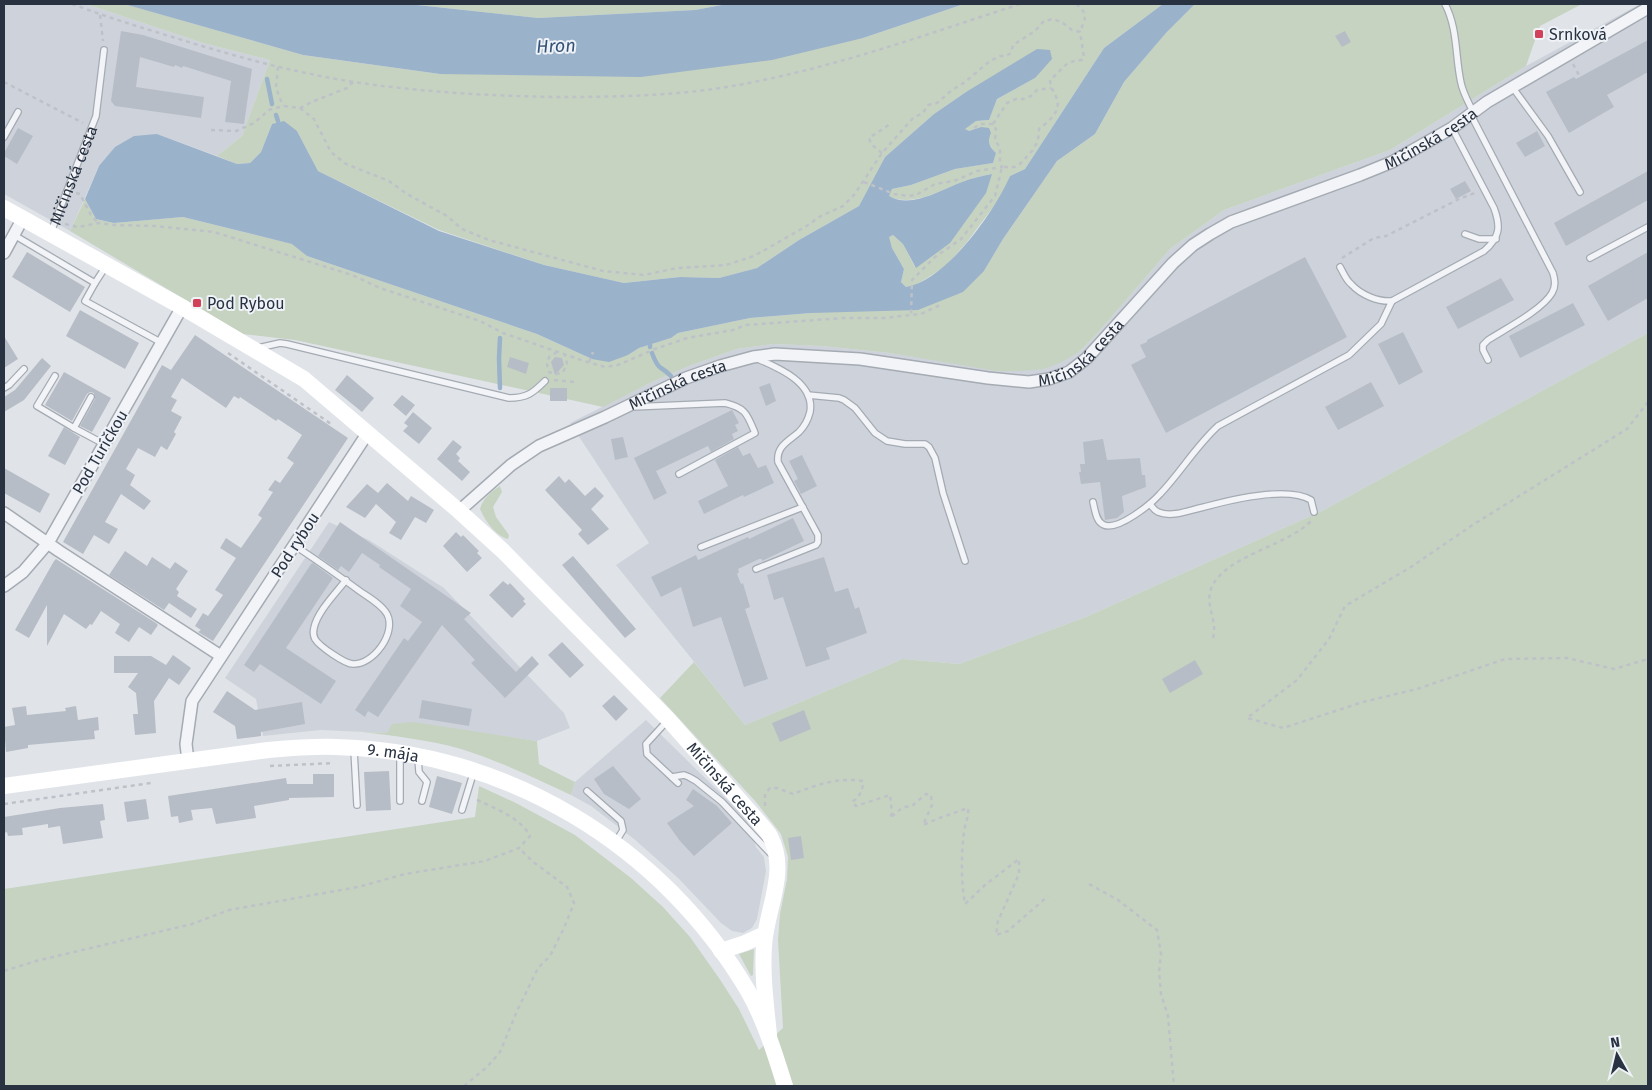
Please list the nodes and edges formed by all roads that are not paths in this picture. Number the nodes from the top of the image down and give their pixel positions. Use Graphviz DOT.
graph roads {
  1 [pos="1445,4"];
  2 [pos="1648,8"];
  3 [pos="104,50"];
  4 [pos="1513,88"];
  5 [pos="18,112"];
  6 [pos="1472,114"];
  7 [pos="1452,128"];
  8 [pos="4,137"];
  9 [pos="1580,192"];
  10 [pos="4,208"];
  11 [pos="23,218"];
  12 [pos="53,227"];
  13 [pos="1648,227"];
  14 [pos="1465,234"];
  15 [pos="14,235"];
  16 [pos="1496,239"];
  17 [pos="4,253"];
  18 [pos="1590,258"];
  19 [pos="107,265"];
  20 [pos="1340,267"];
  21 [pos="95,283"];
  22 [pos="1392,301"];
  23 [pos="182,307"];
  24 [pos="162,343"];
  25 [pos="253,349"];
  26 [pos="754,357"];
  27 [pos="1488,360"];
  28 [pos="24,369"];
  29 [pos="55,376"];
  30 [pos="545,381"];
  31 [pos="4,388"];
  32 [pos="808,395"];
  33 [pos="91,397"];
  34 [pos="625,408"];
  35 [pos="74,428"];
  36 [pos="367,434"];
  37 [pos="104,445"];
  38 [pos="680,474"];
  39 [pos="1094,502"];
  40 [pos="1150,504"];
  41 [pos="803,507"];
  42 [pos="459,511"];
  43 [pos="1314,512"];
  44 [pos="4,513"];
  45 [pos="48,543"];
  46 [pos="295,546"];
  47 [pos="701,547"];
  48 [pos="965,561"];
  49 [pos="756,569"];
  50 [pos="346,580"];
  51 [pos="4,586"];
  52 [pos="221,656"];
  53 [pos="668,719"];
  54 [pos="400,753"];
  55 [pos="354,754"];
  56 [pos="417,756"];
  57 [pos="188,761"];
  58 [pos="475,770"];
  59 [pos="672,777"];
  60 [pos="678,783"];
  61 [pos="4,786"];
  62 [pos="587,791"];
  63 [pos="400,801"];
  64 [pos="422,801"];
  65 [pos="357,805"];
  66 [pos="462,810"];
  67 [pos="615,844"];
  68 [pos="777,860"];
  69 [pos="765,934"];
  70 [pos="721,951"];
  71 [pos="768,1035"];
  72 [pos="785,1086"];
  1 -- 6 [label="lane"];
  2 -- 4 [label="street, Mičinská cesta"];
  3 -- 12 [label="lane, Mičinská cesta"];
  4 -- 6 [label="street, Mičinská cesta"];
  4 -- 9 [label="lane"];
  5 -- 8 [label="lane"];
  6 -- 7 [label="street, Mičinská cesta"];
  6 -- 27 [label="lane"];
  7 -- 16 [label="lane"];
  7 -- 26 [label="street, Mičinská cesta"];
  10 -- 11 [label="street, Mičinská cesta"];
  11 -- 12 [label="street, Mičinská cesta"];
  11 -- 15 [label="street"];
  12 -- 19 [label="street, Mičinská cesta"];
  13 -- 18 [label="lane"];
  14 -- 16 [label="lane"];
  15 -- 17 [label="street"];
  15 -- 21 [label="lane"];
  16 -- 22 [label="lane"];
  19 -- 21 [label="lane"];
  19 -- 23 [label="street, Mičinská cesta"];
  20 -- 22 [label="lane"];
  21 -- 24 [label="lane"];
  22 -- 40 [label="lane"];
  23 -- 24 [label="street, Pod Turíčkou"];
  23 -- 25 [label="street, Mičinská cesta"];
  24 -- 37 [label="street, Pod Turíčkou"];
  25 -- 30 [label="lane"];
  25 -- 36 [label="street, Mičinská cesta"];
  26 -- 32 [label="lane"];
  26 -- 34 [label="street, Mičinská cesta"];
  28 -- 31 [label="lane"];
  29 -- 35 [label="lane"];
  32 -- 41 [label="lane"];
  32 -- 48 [label="lane"];
  33 -- 35 [label="lane"];
  34 -- 38 [label="lane"];
  34 -- 42 [label="street, Mičinská cesta"];
  35 -- 37 [label="lane"];
  36 -- 42 [label="street, Mičinská cesta"];
  36 -- 46 [label="street, Pod rybou"];
  37 -- 45 [label="street, Pod Turíčkou"];
  39 -- 40 [label="lane"];
  40 -- 43 [label="lane"];
  41 -- 47 [label="lane"];
  41 -- 49 [label="lane"];
  42 -- 53 [label="street, Mičinská cesta"];
  44 -- 45 [label="street"];
  45 -- 51 [label="street, Pod Turíčkou"];
  45 -- 52 [label="street"];
  46 -- 50 [label="lane"];
  46 -- 52 [label="street, Pod rybou"];
  50 -- 50 [label="lane"];
  52 -- 57 [label="street, Pod rybou"];
  53 -- 59 [label="lane"];
  53 -- 68 [label="street, Mičinská cesta"];
  54 -- 55 [label="street, 9. mája"];
  54 -- 56 [label="street, 9. mája"];
  54 -- 63 [label="lane"];
  55 -- 57 [label="street, 9. mája"];
  55 -- 65 [label="lane"];
  56 -- 58 [label="street, 9. mája"];
  56 -- 64 [label="lane"];
  57 -- 61 [label="street, 9. mája"];
  58 -- 66 [label="lane"];
  58 -- 67 [label="street, 9. mája"];
  59 -- 60 [label="lane"];
  59 -- 68 [label="lane"];
  62 -- 67 [label="lane"];
  67 -- 70 [label="street, 9. mája"];
  68 -- 69 [label="street, Mičinská cesta"];
  69 -- 70 [label="street"];
  69 -- 71 [label="street, Mičinská cesta"];
  70 -- 71 [label="street, 9. mája"];
  71 -- 72 [label="street"];
}
